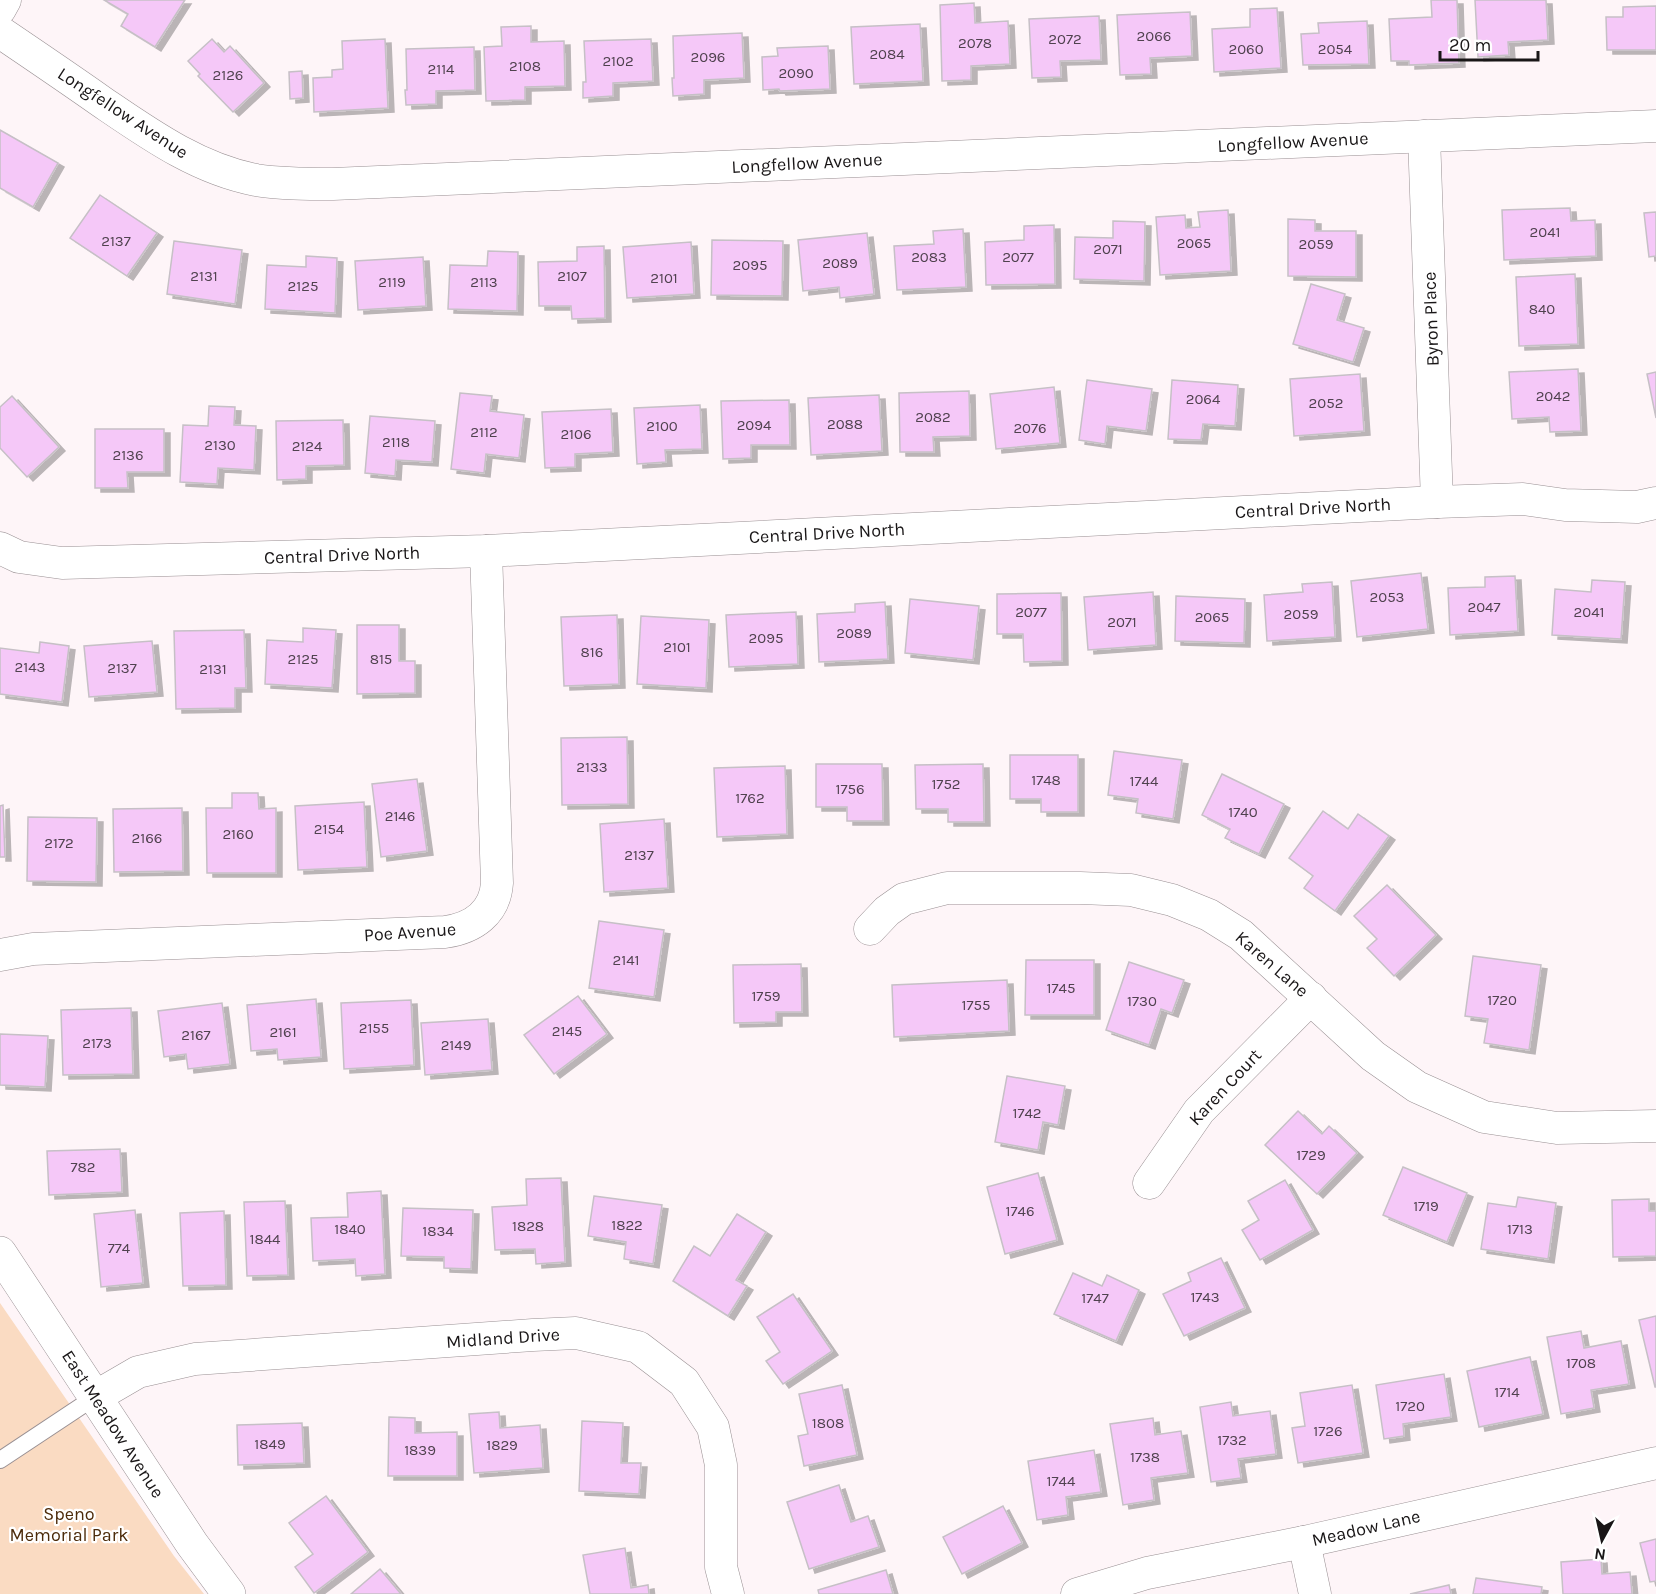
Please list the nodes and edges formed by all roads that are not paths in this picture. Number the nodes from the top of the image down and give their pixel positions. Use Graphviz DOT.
graph roads {
  1 [pos="5,0"];
  2 [pos="0,9"];
  3 [pos="0,32"];
  4 [pos="1656,126"];
  5 [pos="1424,136"];
  6 [pos="1437,502"];
  7 [pos="1656,503"];
  8 [pos="0,548"];
  9 [pos="486,551"];
  10 [pos="870,929"];
  11 [pos="0,955"];
  12 [pos="1311,998"];
  13 [pos="1656,1126"];
  14 [pos="1149,1183"];
  15 [pos="0,1253"];
  16 [pos="95,1397"];
  17 [pos="0,1460"];
  18 [pos="1656,1463"];
  19 [pos="1304,1542"];
  20 [pos="229,1594"];
  21 [pos="728,1594"];
  22 [pos="1077,1594"];
  23 [pos="1315,1594"];
  1 -- 2 [label="street"];
  3 -- 5 [label="street, Longfellow Avenue"];
  4 -- 5 [label="street, Longfellow Avenue"];
  5 -- 6 [label="street, Byron Place"];
  6 -- 7 [label="street, Central Drive North"];
  6 -- 9 [label="street, Central Drive North"];
  8 -- 9 [label="street, Central Drive North"];
  9 -- 11 [label="street, Poe Avenue"];
  10 -- 12 [label="street, Karen Lane"];
  12 -- 13 [label="street, Karen Lane"];
  12 -- 14 [label="street, Karen Court"];
  15 -- 16 [label="street, East Meadow Avenue"];
  16 -- 17 [label="lane"];
  16 -- 20 [label="street, East Meadow Avenue"];
  16 -- 21 [label="street, Midland Drive"];
  18 -- 19 [label="street, Meadow Lane"];
  19 -- 22 [label="street, Meadow Lane"];
  19 -- 23 [label="street"];
}
